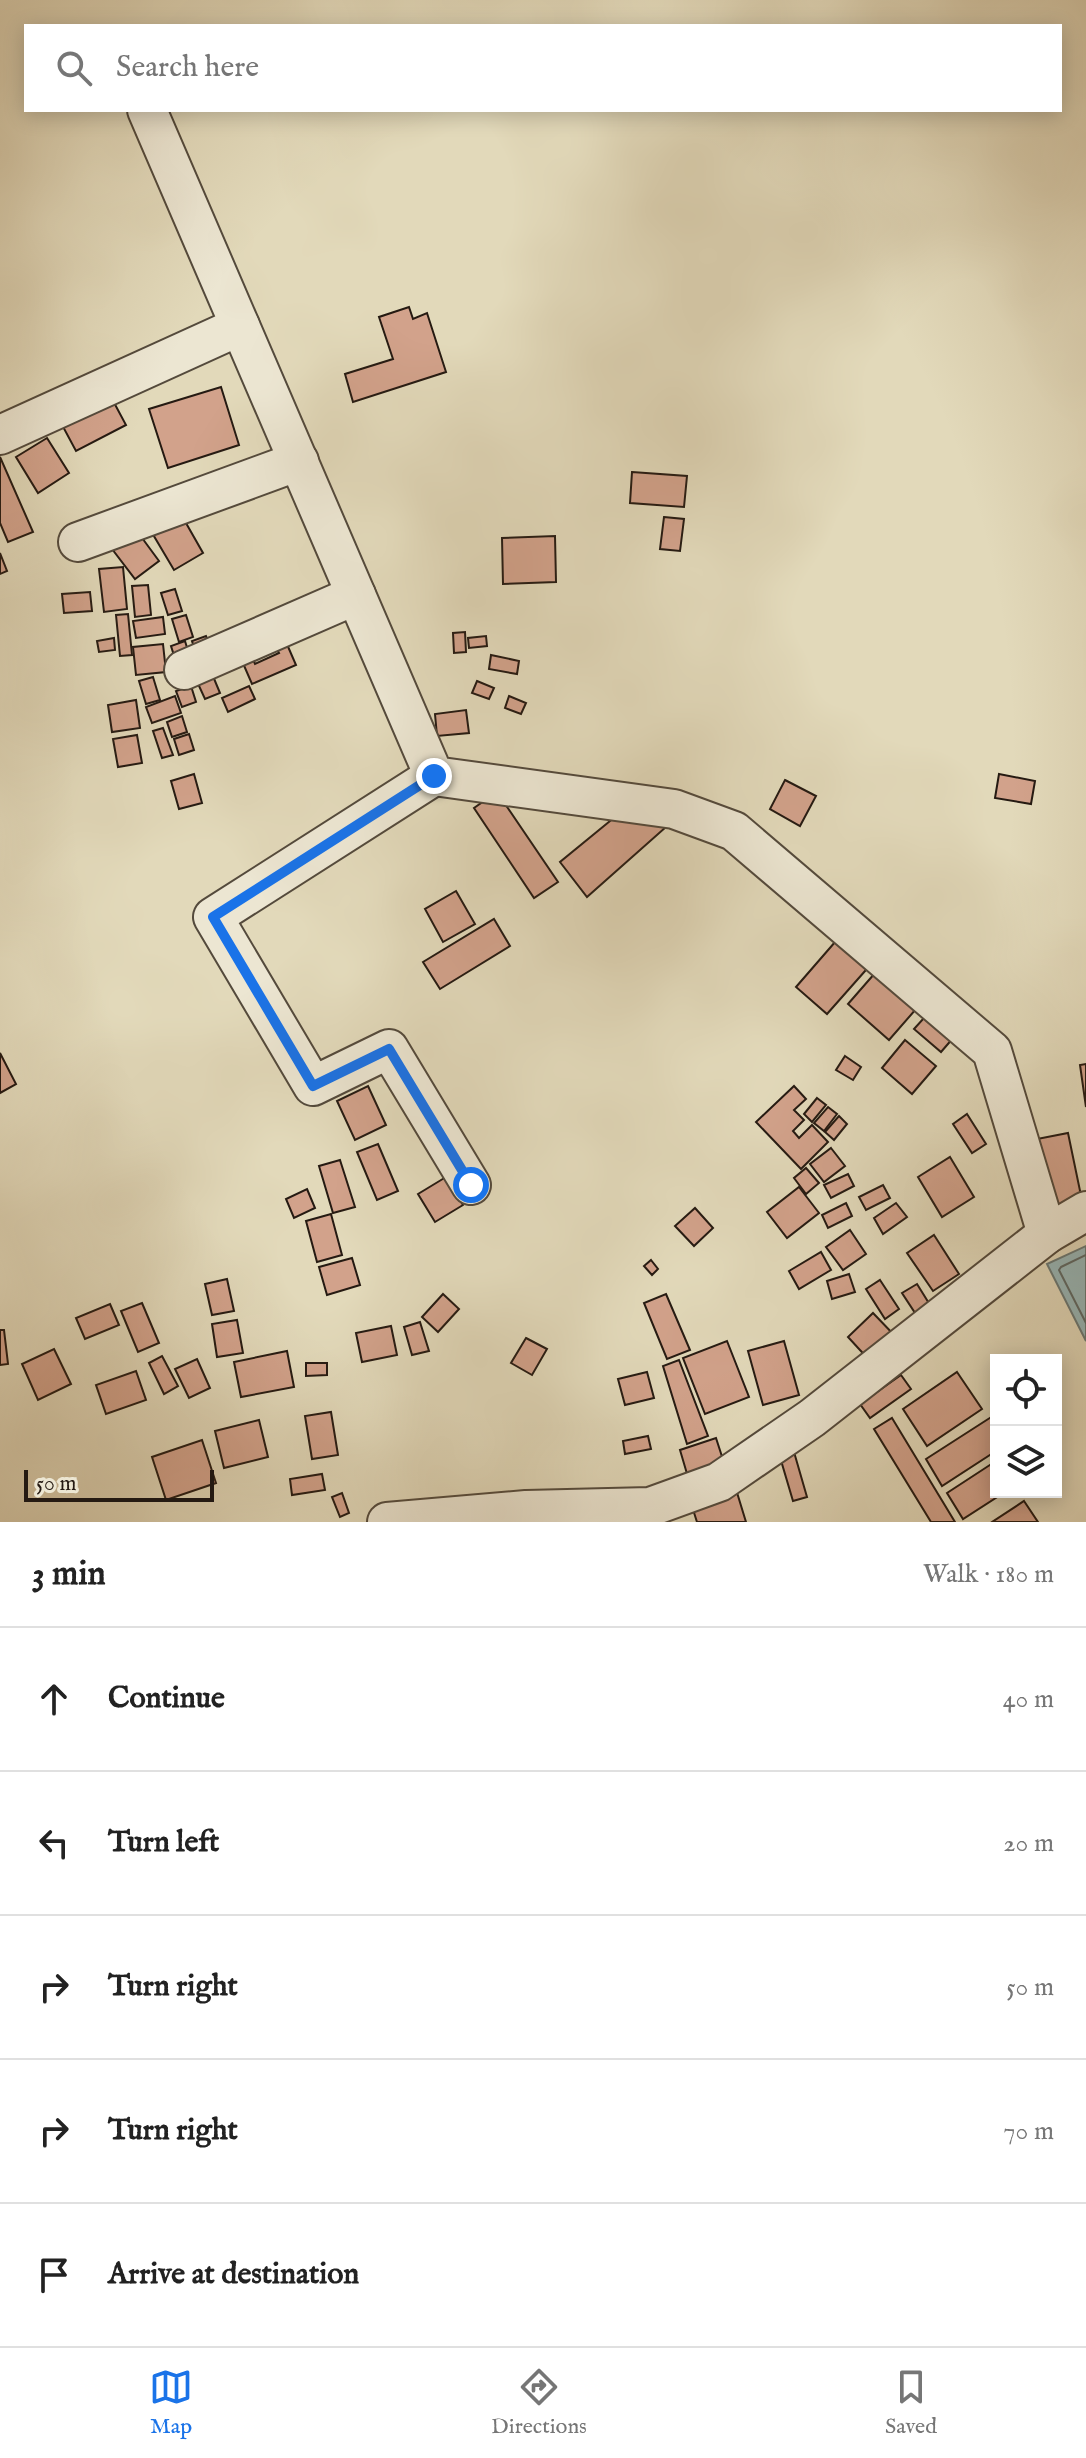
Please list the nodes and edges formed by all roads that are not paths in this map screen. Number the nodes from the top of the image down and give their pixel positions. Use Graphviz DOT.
graph roads {
  1 [pos="148,112"];
  2 [pos="240,326"];
  3 [pos="0,435"];
  4 [pos="299,461"];
  5 [pos="78,542"];
  6 [pos="356,595"];
  7 [pos="184,670"];
  8 [pos="434,776"];
  9 [pos="471,1185"];
  10 [pos="1086,1211"];
  11 [pos="1047,1234"];
  12 [pos="387,1522"];
  1 -- 2 [label="street"];
  2 -- 3 [label="street"];
  2 -- 4 [label="street"];
  4 -- 5 [label="street"];
  4 -- 6 [label="street"];
  6 -- 7 [label="street"];
  6 -- 8 [label="street"];
  8 -- 9 [label="street"];
  8 -- 11 [label="street"];
  10 -- 11 [label="street"];
  11 -- 12 [label="street"];
}
